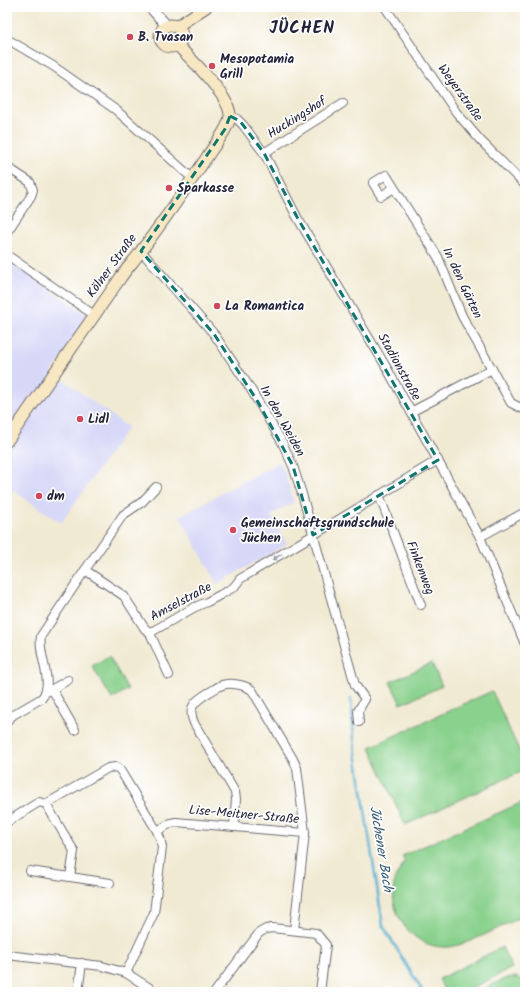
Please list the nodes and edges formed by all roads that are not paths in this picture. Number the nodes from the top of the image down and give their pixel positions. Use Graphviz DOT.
graph roads {
  1 [pos="150,7"];
  2 [pos="206,7"];
  3 [pos="385,7"];
  4 [pos="172,26"];
  5 [pos="7,39"];
  6 [pos="177,45"];
  7 [pos="343,103"];
  8 [pos="230,116"];
  9 [pos="264,153"];
  10 [pos="7,167"];
  11 [pos="192,178"];
  12 [pos="525,185"];
  13 [pos="394,188"];
  14 [pos="7,232"];
  15 [pos="141,251"];
  16 [pos="7,255"];
  17 [pos="94,315"];
  18 [pos="492,369"];
  19 [pos="525,410"];
  20 [pos="411,412"];
  21 [pos="7,441"];
  22 [pos="438,460"];
  23 [pos="156,487"];
  24 [pos="379,495"];
  25 [pos="525,512"];
  26 [pos="313,535"];
  27 [pos="480,537"];
  28 [pos="85,570"];
  29 [pos="421,605"];
  30 [pos="149,631"];
  31 [pos="525,644"];
  32 [pos="169,675"];
  33 [pos="68,680"];
  34 [pos="49,691"];
  35 [pos="7,721"];
  36 [pos="359,722"];
  37 [pos="75,730"];
  38 [pos="46,804"];
  39 [pos="7,822"];
  40 [pos="234,827"];
  41 [pos="157,831"];
  42 [pos="305,833"];
  43 [pos="30,871"];
  44 [pos="70,877"];
  45 [pos="110,883"];
  46 [pos="294,930"];
  47 [pos="7,955"];
  48 [pos="82,963"];
  49 [pos="126,973"];
  50 [pos="78,992"];
  51 [pos="156,992"];
  52 [pos="215,992"];
  53 [pos="320,992"];
  1 -- 4 [label="street"];
  2 -- 4 [label="main road"];
  3 -- 12 [label="street, Weyerstraße"];
  4 -- 6 [label="main road"];
  4 -- 6 [label="main road"];
  5 -- 11 [label="street"];
  6 -- 8 [label="main road"];
  7 -- 9 [label="street, Huckingshof"];
  8 -- 9 [label="street, Stadionstraße"];
  8 -- 11 [label="main road, Kölner Straße"];
  9 -- 20 [label="street, Stadionstraße"];
  10 -- 14 [label="street"];
  11 -- 15 [label="main road, Kölner Straße"];
  13 -- 18 [label="street, In den Gärten"];
  15 -- 17 [label="main road, Kölner Straße"];
  15 -- 26 [label="street, In den Weiden"];
  16 -- 17 [label="street"];
  17 -- 21 [label="main road, Kölner Straße"];
  18 -- 19 [label="street, In den Gärten"];
  18 -- 20 [label="street"];
  20 -- 22 [label="street, Stadionstraße"];
  22 -- 24 [label="street, Amselstraße"];
  22 -- 27 [label="street, Stadionstraße"];
  23 -- 28 [label="street"];
  24 -- 26 [label="street, Amselstraße"];
  24 -- 29 [label="street, Finkenweg"];
  25 -- 27 [label="street"];
  26 -- 30 [label="street, Amselstraße, one-way"];
  26 -- 36 [label="street, In den Weiden"];
  27 -- 31 [label="street, Stadionstraße"];
  28 -- 30 [label="street, Amselstraße"];
  28 -- 34 [label="street"];
  30 -- 32 [label="street"];
  33 -- 34 [label="street"];
  34 -- 35 [label="street"];
  34 -- 37 [label="street"];
  38 -- 39 [label="street"];
  38 -- 41 [label="street"];
  38 -- 44 [label="street"];
  40 -- 41 [label="street, Lise-Meitner-Straße"];
  40 -- 42 [label="street, Lise-Meitner-Straße"];
  40 -- 42 [label="street"];
  41 -- 49 [label="street"];
  42 -- 46 [label="street, Lise-Meitner-Straße"];
  43 -- 44 [label="street"];
  44 -- 45 [label="street"];
  46 -- 52 [label="street"];
  46 -- 53 [label="street"];
  47 -- 48 [label="street"];
  48 -- 49 [label="street"];
  48 -- 50 [label="street"];
  49 -- 51 [label="street"];
}
